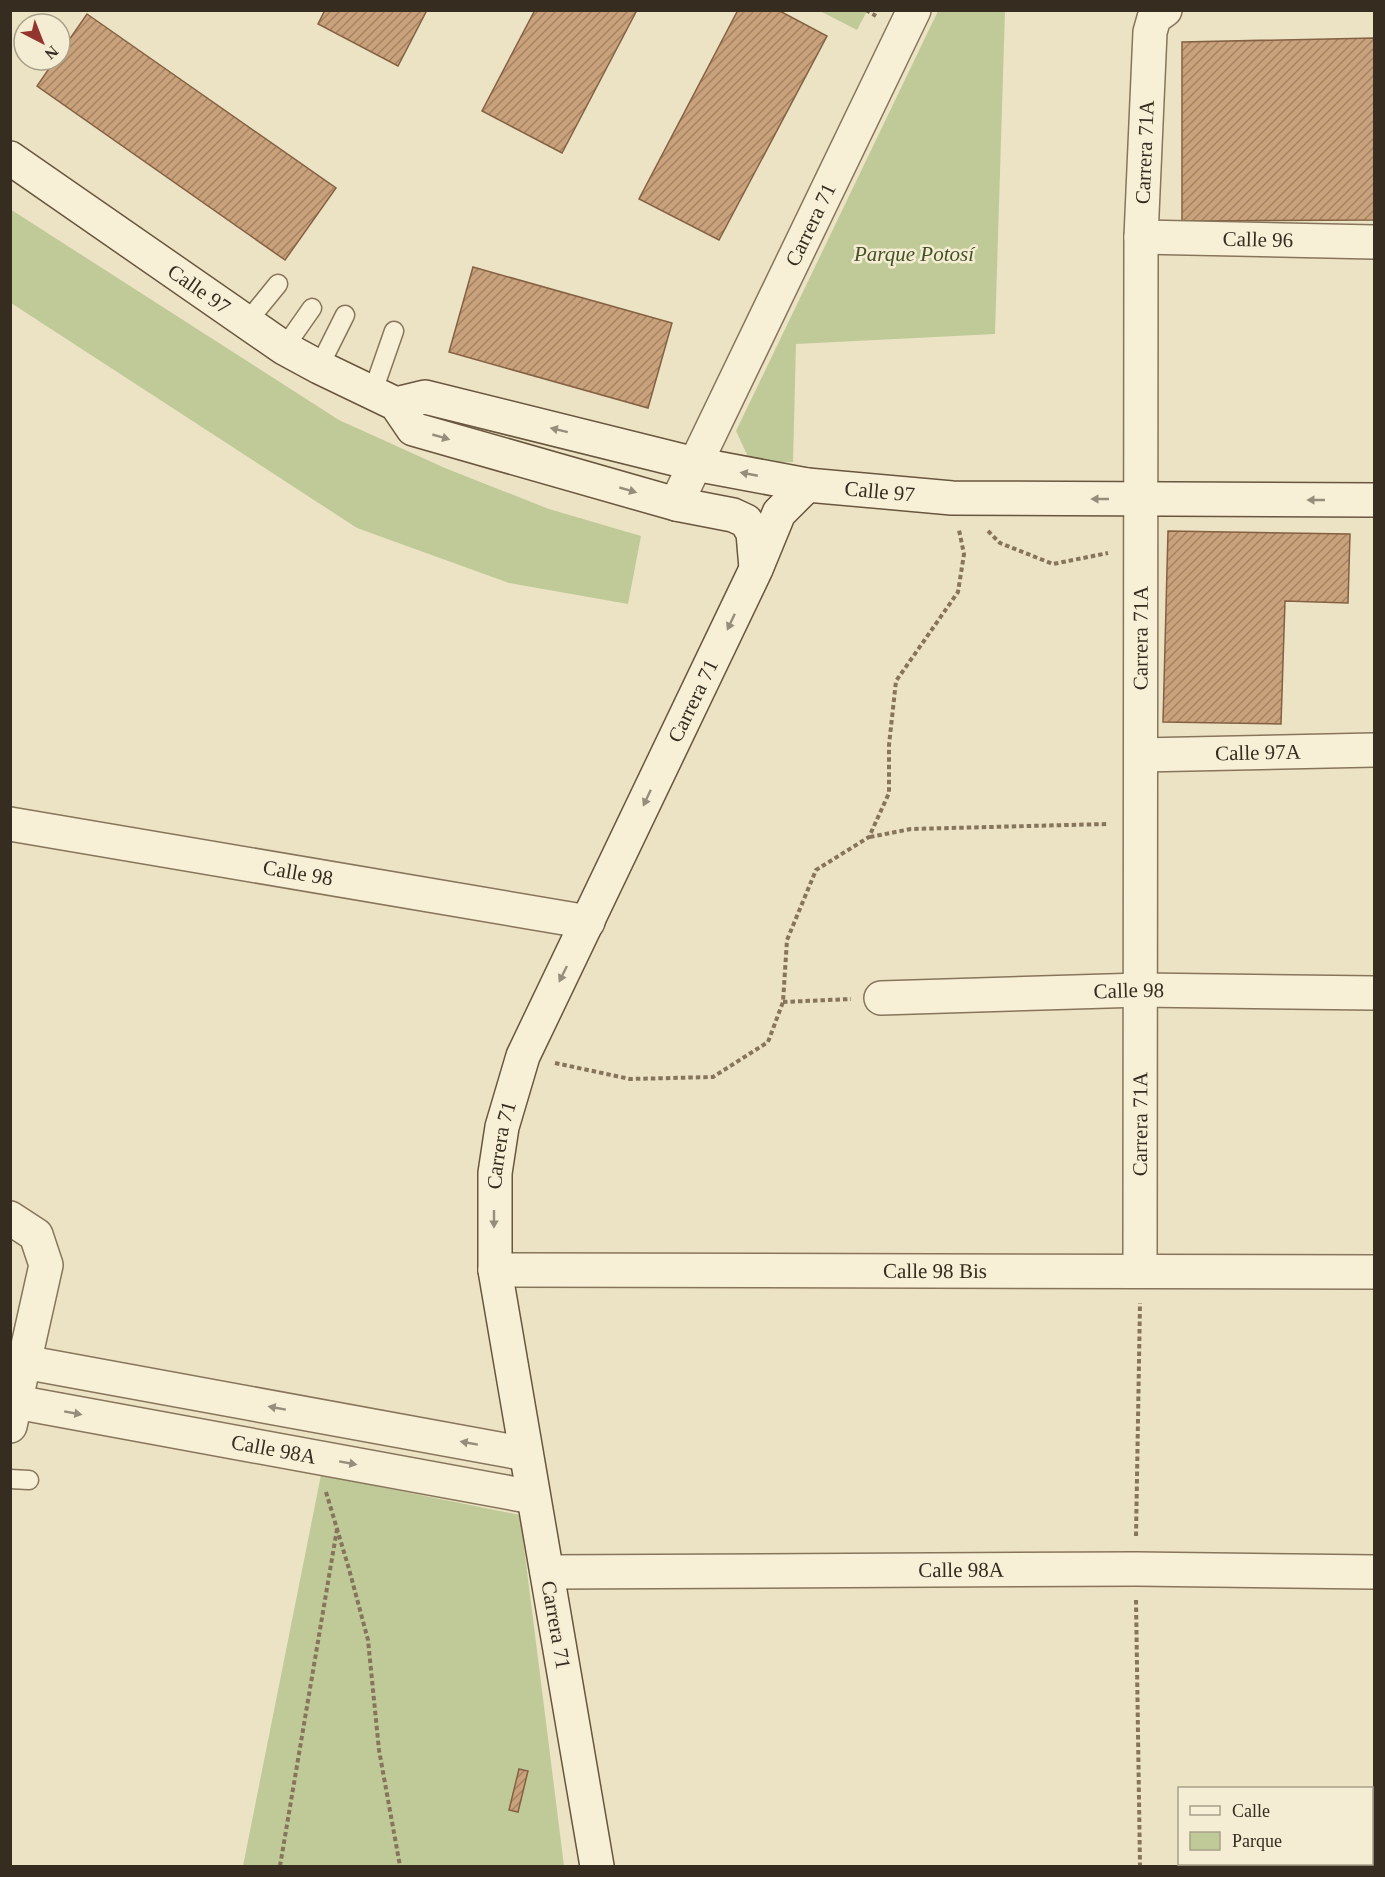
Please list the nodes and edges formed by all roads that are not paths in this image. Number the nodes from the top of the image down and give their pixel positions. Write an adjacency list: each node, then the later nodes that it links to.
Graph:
1 (914, 10): 14 (street, Carrera 71)
2 (1165, 10): 4 (street, Carrera 71A)
3 (10, 158): 9 (street, Calle 97)
4 (1141, 237): 5 (street, Calle 96); 16 (street, Carrera 71A)
5 (1374, 242)
6 (278, 284): 9 (lane)
7 (312, 308): 11 (lane)
8 (345, 315): 12 (lane)
9 (247, 322): 11 (street, Calle 97)
10 (394, 331): 13 (lane)
11 (285, 348): 12 (street, Calle 97)
12 (319, 367): 13 (street, Calle 97)
13 (384, 399): 14 (street, Calle 97, one-way to 13); 18 (street, Calle 97, one-way to 18)
14 (694, 464): 15 (street, Calle 97, one-way to 14); 18 (street, Carrera 71)
15 (807, 485): 16 (street, Calle 97, one-way to 15); 19 (street, Carrera 71)
16 (1141, 499): 17 (street, Calle 97, one-way to 16); 21 (street, Carrera 71A)
17 (1374, 500)
18 (676, 504): 19 (street, Calle 97)
19 (756, 569): 23 (street, Carrera 71, one-way to 23)
20 (1374, 750): 21 (street, Calle 97A)
21 (1141, 756): 24 (street, Carrera 71A)
22 (10, 824): 23 (street, Calle 98)
23 (588, 922): 28 (street, Carrera 71, one-way to 28)
24 (1141, 990): 25 (street, Calle 98); 26 (street, Calle 98); 29 (street, Carrera 71A)
25 (1374, 993)
26 (881, 998)
27 (23, 1226): 31 (street)
28 (495, 1270): 29 (street, Calle 98 Bis); 33 (street, Carrera 71)
29 (1140, 1271): 30 (street, Calle 98 Bis)
30 (1374, 1272)
31 (24, 1362): 32 (street); 33 (street, Calle 98A, one-way to 31)
32 (13, 1414): 36 (street, Calle 98A, one-way to 36)
33 (526, 1454): 36 (street, Carrera 71)
34 (10, 1479): 35 (lane)
35 (29, 1480)
36 (533, 1497): 37 (street, Carrera 71)
37 (547, 1572): 38 (street, Calle 98A); 39 (street, Carrera 71)
38 (1374, 1572)
39 (597, 1866)

